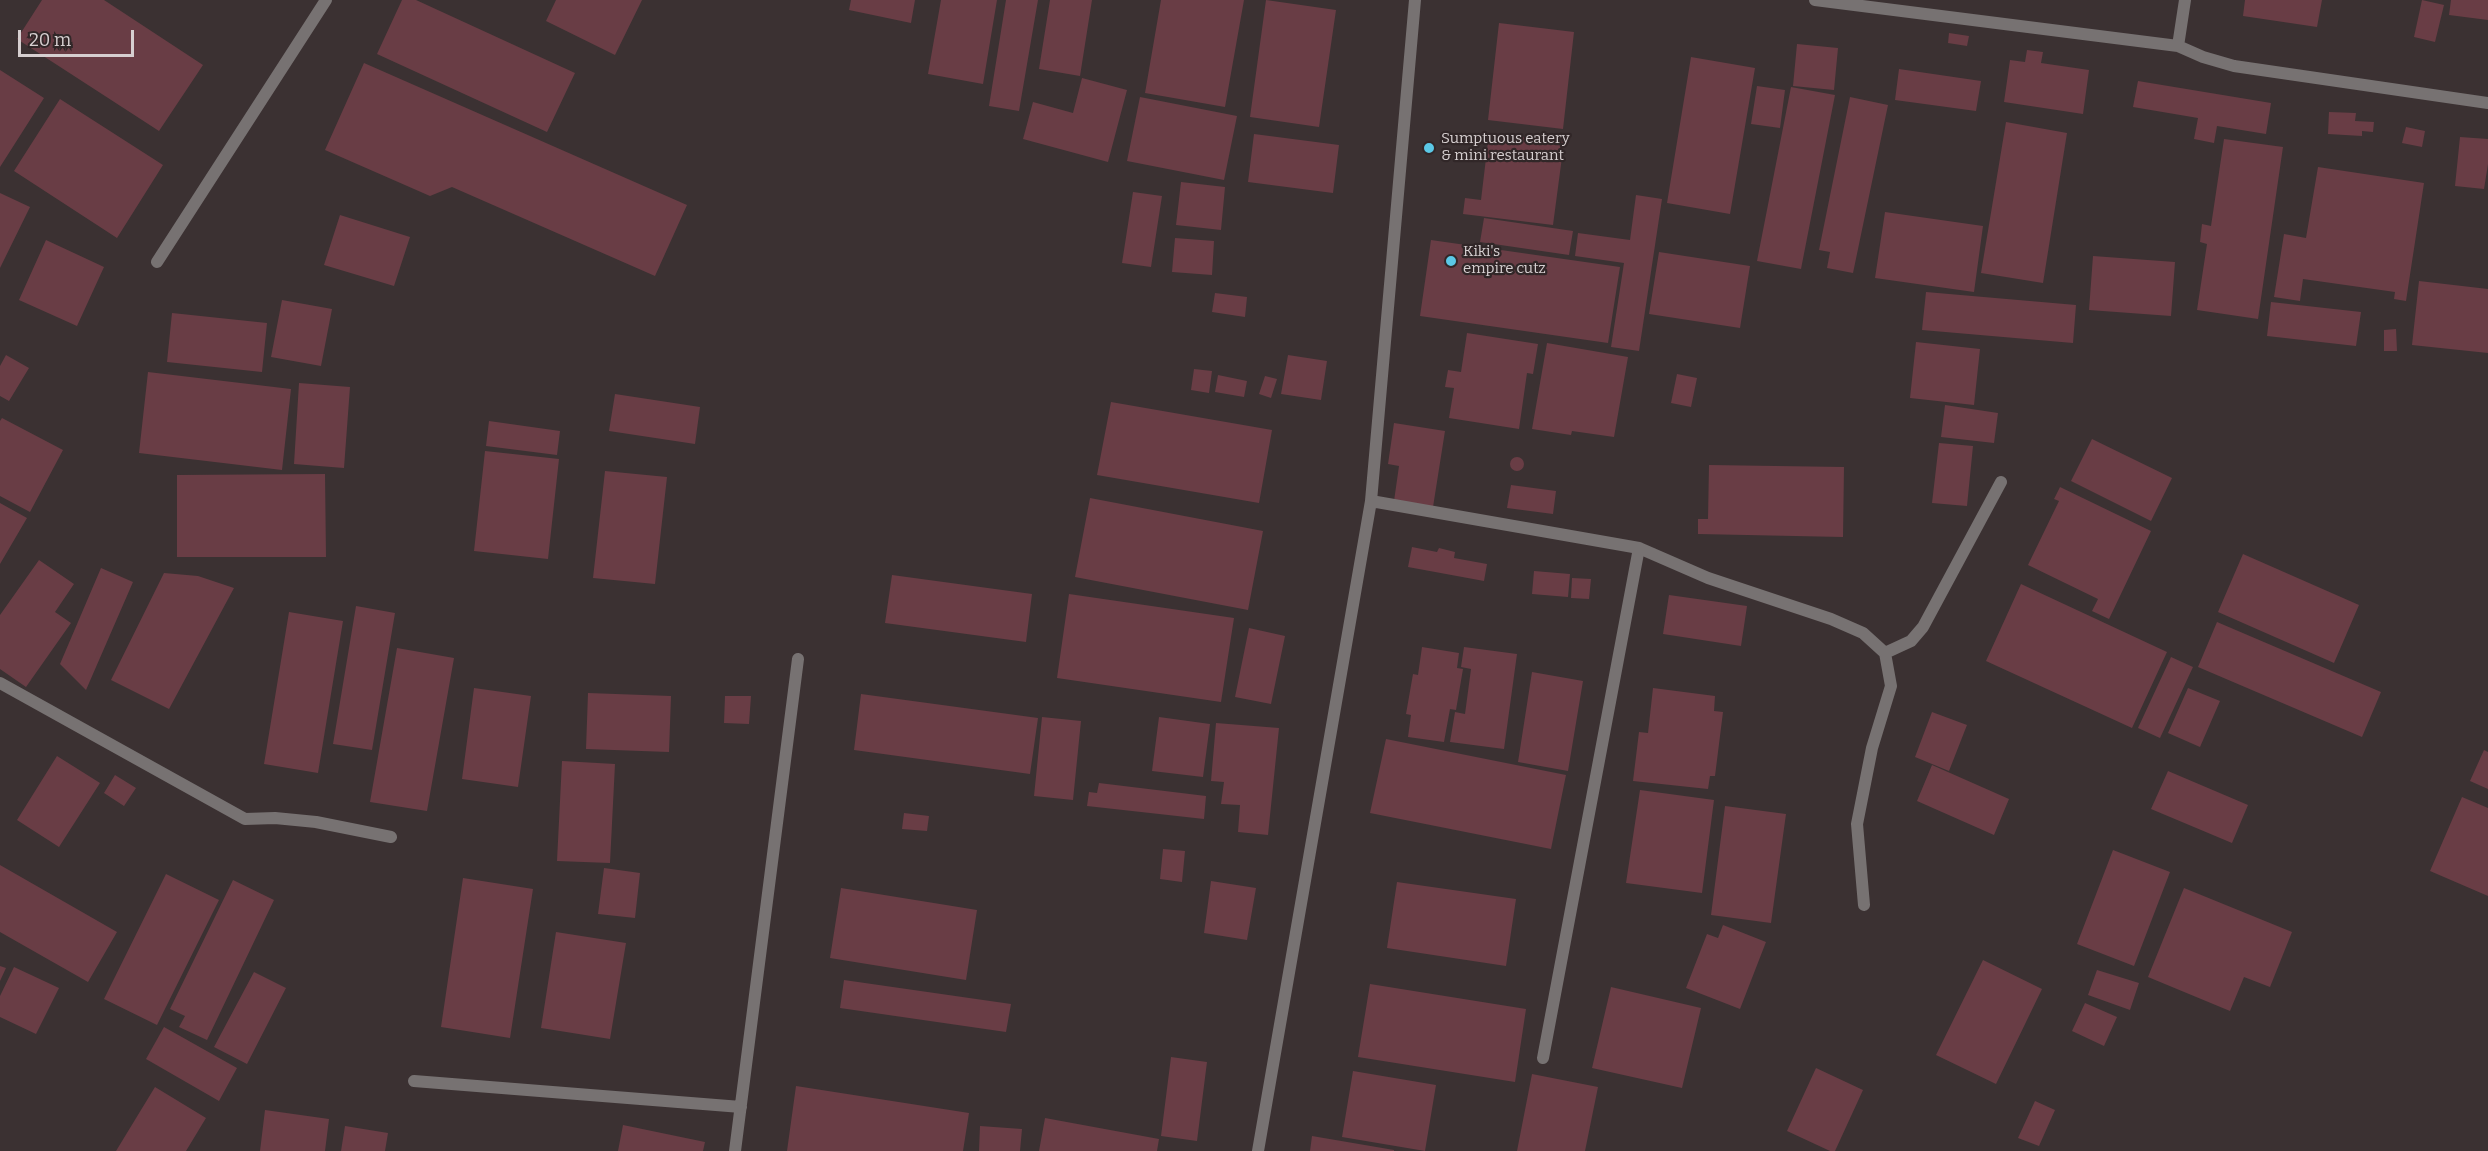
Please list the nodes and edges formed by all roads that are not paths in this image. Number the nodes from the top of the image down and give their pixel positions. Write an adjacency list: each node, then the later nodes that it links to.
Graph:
1 (326, 0): 7 (street)
2 (1416, 0): 9 (street)
3 (1815, 0): 5 (street)
4 (2185, 0): 5 (street)
5 (2178, 46): 6 (street)
6 (2488, 103)
7 (157, 262)
8 (2001, 482): 11 (street)
9 (1371, 501): 10 (street); 20 (street)
10 (1640, 548): 11 (street); 16 (street)
11 (1885, 653): 15 (street)
12 (798, 659): 18 (street)
13 (0, 683): 14 (street)
14 (391, 837)
15 (1864, 905)
16 (1543, 1058)
17 (414, 1081): 18 (street)
18 (741, 1107): 19 (street)
19 (735, 1151)
20 (1258, 1151)

